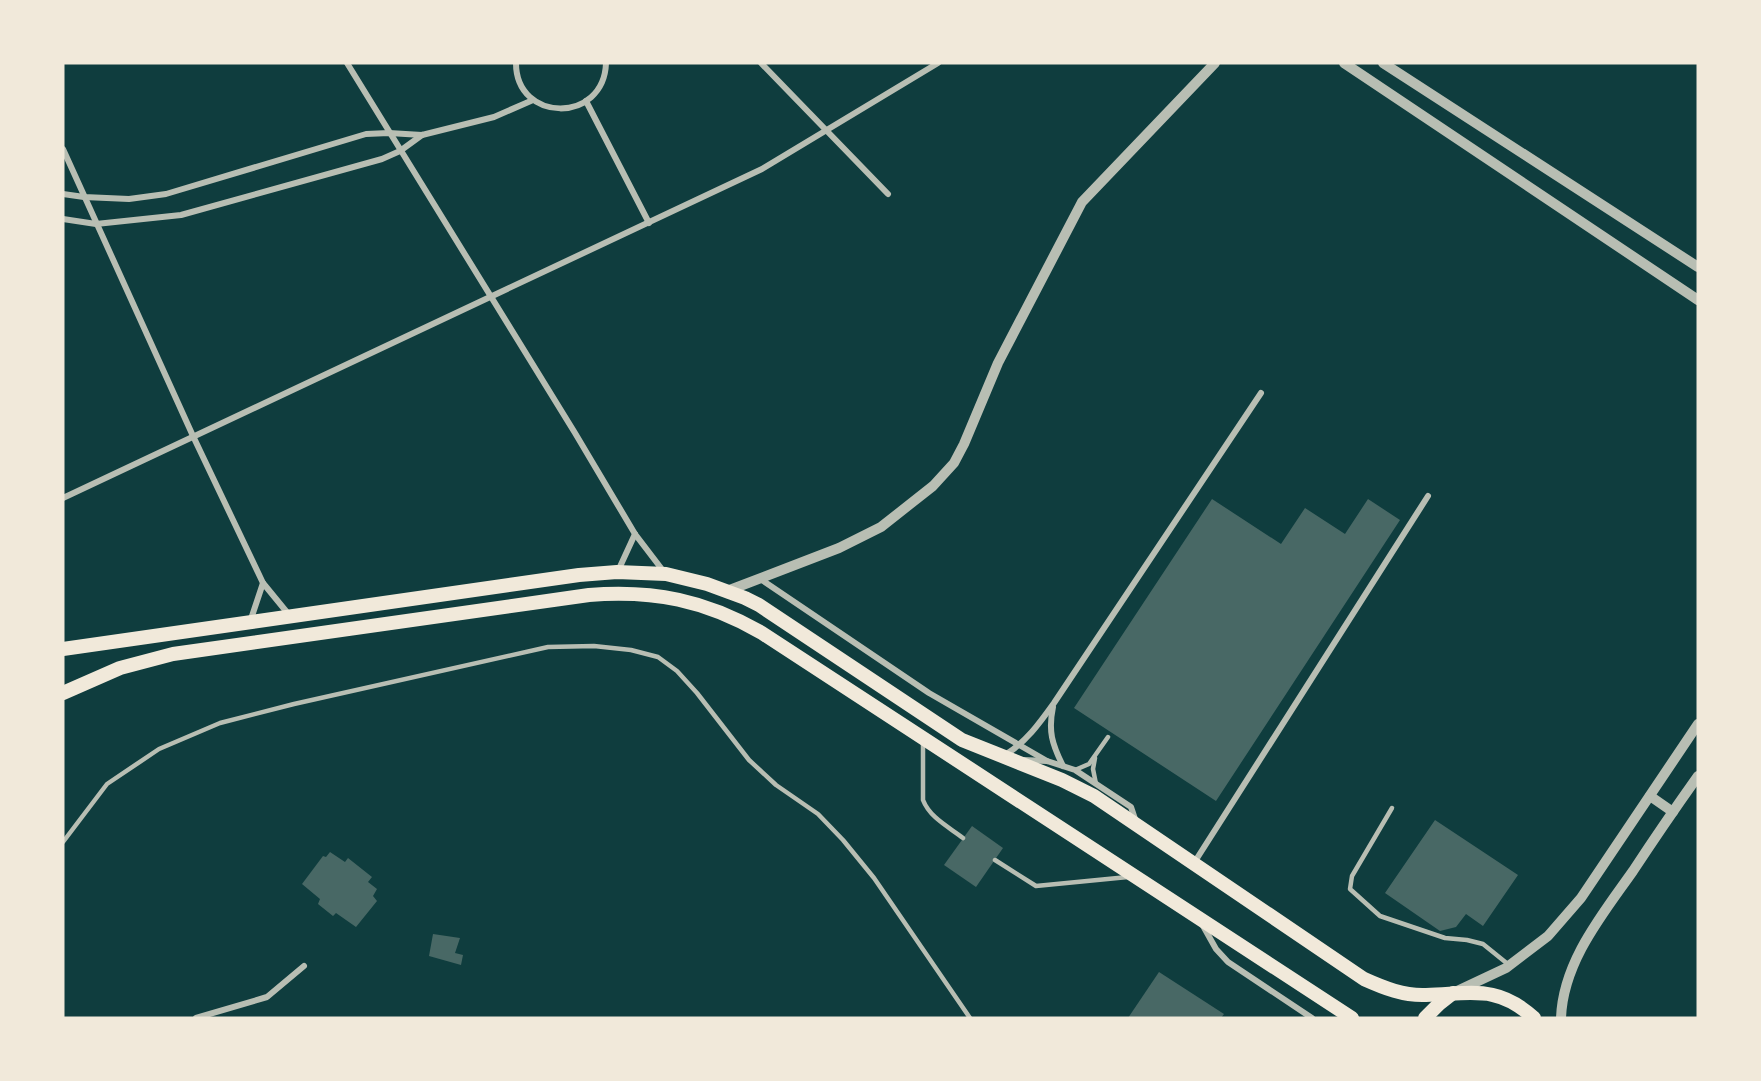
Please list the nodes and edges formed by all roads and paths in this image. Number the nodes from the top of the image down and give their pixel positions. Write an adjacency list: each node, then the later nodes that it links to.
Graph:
1 (347, 63): 12 (street)
2 (516, 63): 9 (street)
3 (606, 63): 10 (street)
4 (761, 63): 11 (street)
5 (938, 63): 11 (street)
6 (1215, 63): 33 (street)
7 (1344, 63): 25 (street)
8 (1383, 63): 23 (street)
9 (533, 100): 10 (street); 13 (street)
10 (586, 101): 21 (street)
11 (826, 130): 18 (street); 21 (street)
12 (389, 133): 13 (street); 15 (street); 19 (street)
13 (422, 135): 15 (street)
14 (63, 149): 16 (street)
15 (400, 151): 22 (street); 24 (street)
16 (65, 160): 19 (street)
17 (63, 194): 19 (street)
18 (888, 194)
19 (84, 197): 22 (street)
20 (63, 219): 22 (street)
21 (649, 223): 24 (street)
22 (96, 224): 27 (street)
23 (1698, 267)
24 (490, 297): 27 (street); 30 (street)
25 (1698, 300)
26 (1261, 393): 40 (street)
27 (193, 436): 29 (street); 34 (street)
28 (1428, 496): 59 (street)
29 (63, 498)
30 (635, 534): 31 (street); 32 (street)
31 (617, 572): 32 (main road); 36 (main road)
32 (666, 574): 35 (main road)
33 (759, 578): 35 (street); 44 (street)
34 (263, 583): 36 (street); 37 (street)
35 (727, 591): 45 (main road)
36 (290, 616): 37 (main road)
37 (250, 622): 38 (main road)
38 (63, 649)
39 (63, 693): 42 (main road)
40 (1054, 703): 44 (street); 48 (street)
41 (1698, 724): 52 (street)
42 (923, 737): 56 (lane); 60 (main road)
43 (1108, 737): 46 (lane)
44 (1020, 746): 45 (street); 47 (street)
45 (1001, 757): 47 (street); 55 (main road)
46 (1095, 758): 49 (lane); 51 (lane)
47 (1047, 762): 48 (street)
48 (1063, 766): 49 (street)
49 (1075, 770): 51 (street)
50 (1698, 776): 54 (street)
51 (1096, 784): 55 (street)
52 (1650, 796): 54 (street); 63 (street)
53 (1392, 808): 63 (lane)
54 (1673, 812): 71 (street)
55 (1137, 826): 59 (main road)
56 (963, 838)
57 (63, 843): 66 (lane)
58 (995, 860): 60 (lane)
59 (1193, 864): 64 (main road)
60 (1135, 876): 61 (main road)
61 (1198, 918): 67 (street); 68 (main road)
62 (304, 966): 65 (street)
63 (1509, 966): 64 (street)
64 (1455, 992): 69 (main road); 70 (main road)
65 (196, 1018)
66 (970, 1018)
67 (1312, 1018)
68 (1352, 1018)
69 (1425, 1018)
70 (1534, 1018)
71 (1561, 1018)

